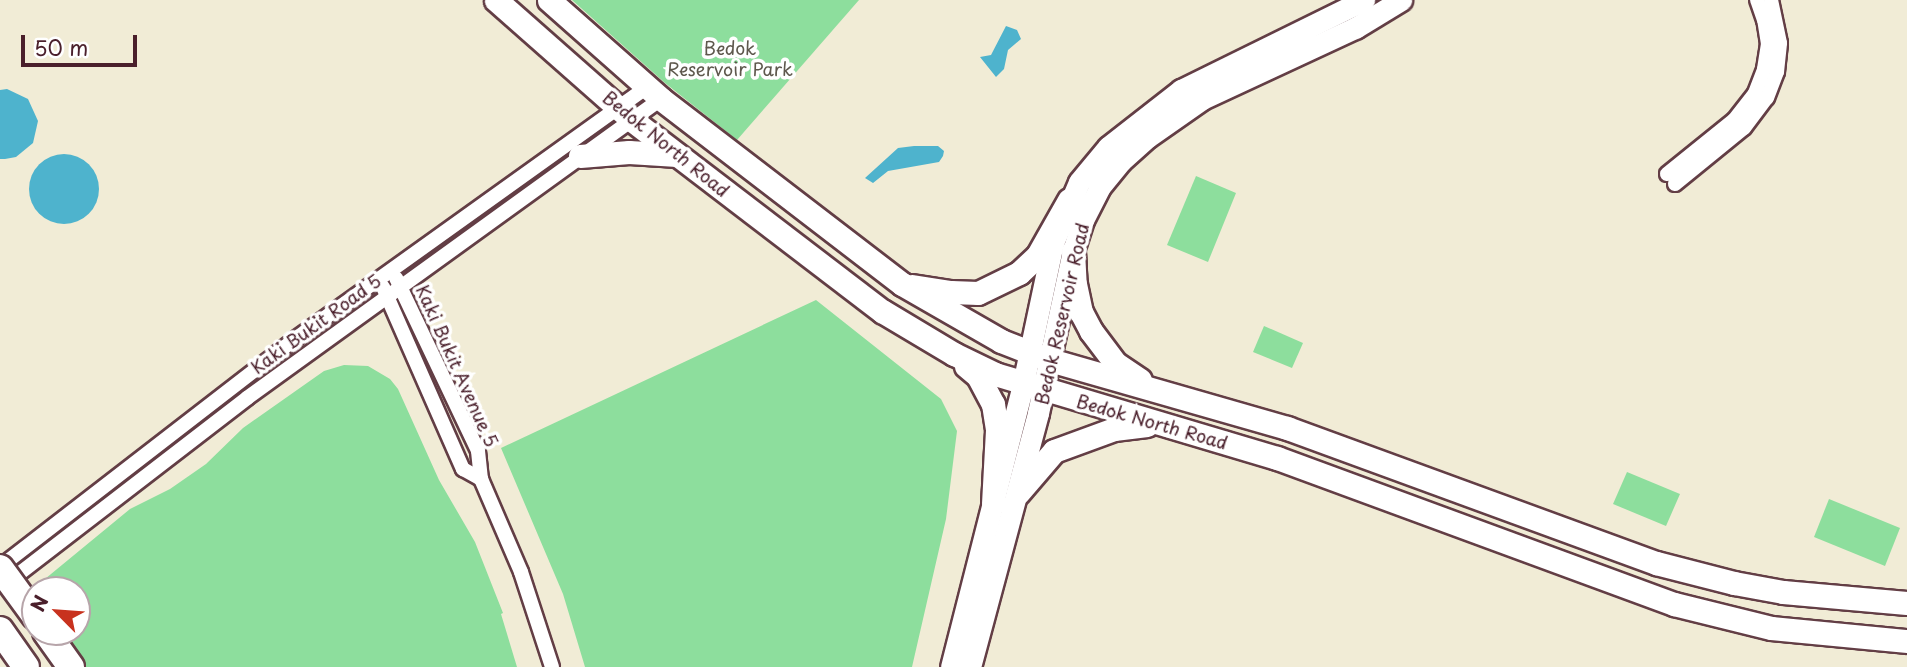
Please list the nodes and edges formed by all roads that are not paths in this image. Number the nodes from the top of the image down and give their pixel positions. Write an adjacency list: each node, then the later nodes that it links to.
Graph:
1 (496, 0): 8 (main road, Bedok North Road)
2 (550, 0): 7 (main road, Bedok North Road)
3 (1364, 0): 11 (main road, Bedok Reservoir Road)
4 (1401, 0): 12 (main road, Bedok Reservoir Road)
5 (1757, 0): 6 (street)
6 (1771, 0)
7 (654, 93): 8 (street, Kaki Bukit Road 5); 15 (main road, Bedok North Road)
8 (626, 114): 9 (main road, Bedok North Road); 10 (street, Kaki Bukit Road 5); 13 (street, Kaki Bukit Road 5)
9 (677, 155): 10 (main road); 18 (main road, Bedok North Road)
10 (580, 156): 16 (street, Kaki Bukit Road 5)
11 (1069, 200): 15 (main road); 19 (main road, Bedok Reservoir Road)
12 (1073, 251): 19 (main road, Bedok Reservoir Road); 21 (main road)
13 (393, 270): 14 (street, Kaki Bukit Road 5); 16 (street, Kaki Bukit Avenue 5)
14 (379, 280): 17 (street, Kaki Bukit Avenue 5); 26 (street, Kaki Bukit Road 5)
15 (902, 284): 19 (main road, Bedok North Road)
16 (401, 285): 17 (street, Kaki Bukit Road 5); 23 (street, Kaki Bukit Avenue 5)
17 (386, 296): 23 (street, Kaki Bukit Avenue 5); 27 (street, Kaki Bukit Road 5)
18 (954, 354): 20 (main road, Bedok North Road); 25 (main road)
19 (1040, 357): 20 (main road, Bedok Reservoir Road); 21 (main road, Bedok North Road)
20 (1033, 387): 22 (main road, Bedok North Road); 24 (main road, Bedok Reservoir Road); 25 (main road, Bedok Reservoir Road)
21 (1154, 390): 29 (main road, Bedok North Road)
22 (1157, 424): 24 (main road); 31 (main road, Bedok North Road)
23 (481, 479): 35 (street, Kaki Bukit Avenue 5)
24 (1018, 493): 37 (main road, Bedok Reservoir Road)
25 (993, 503): 36 (main road, Bedok Reservoir Road)
26 (0, 567): 28 (highway, bridge)
27 (0, 589)
28 (21, 597)
29 (1907, 603)
30 (0, 630): 33 (highway)
31 (1907, 641)
32 (56, 646): 34 (highway)
33 (26, 667)
34 (71, 667)
35 (552, 667)
36 (951, 667)
37 (970, 667)

